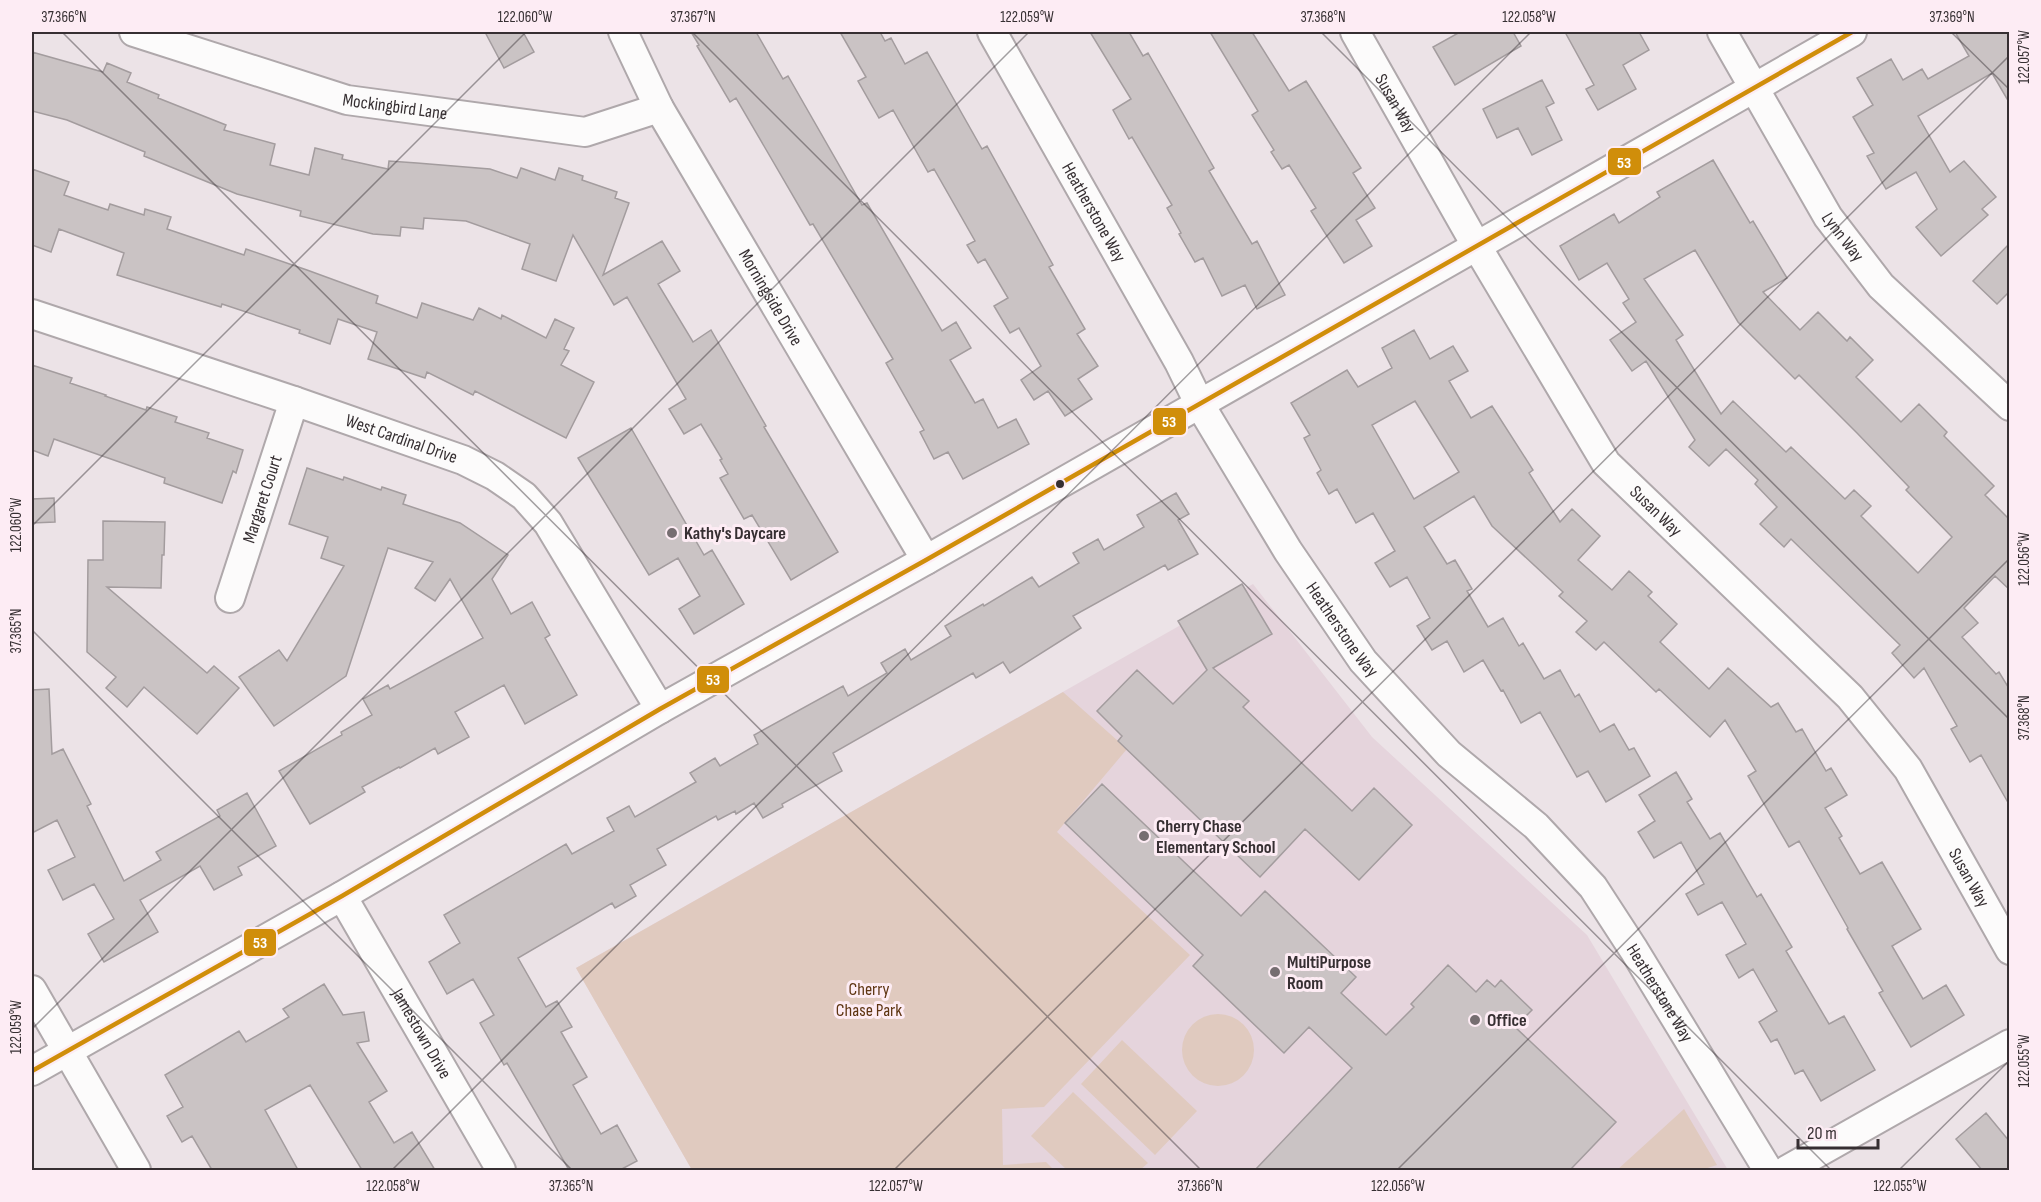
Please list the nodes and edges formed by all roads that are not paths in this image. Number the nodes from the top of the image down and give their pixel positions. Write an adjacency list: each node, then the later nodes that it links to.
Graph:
1 (134, 32): 8 (street, Mockingbird Lane)
2 (623, 32): 8 (street, Morningside Drive)
3 (992, 32): 12 (street, Heatherstone Way)
4 (1355, 32): 9 (street, Susan Way)
5 (1722, 32): 7 (street, Lynn Way)
6 (1852, 32): 7 (street)
7 (1754, 88): 9 (street); 13 (street, Lynn Way)
8 (659, 108): 14 (street, Morningside Drive)
9 (1476, 245): 12 (street); 18 (street, Susan Way)
10 (32, 314): 11 (street, West Cardinal Drive)
11 (294, 402): 15 (street, Margaret Court); 16 (street, West Cardinal Drive)
12 (1200, 405): 14 (street); 25 (street, Heatherstone Way)
13 (2010, 406)
14 (926, 560): 16 (street)
15 (230, 598)
16 (660, 709): 17 (street)
17 (342, 896): 21 (street); 24 (street, Jamestown Drive)
18 (2010, 950)
19 (32, 990): 21 (street)
20 (2010, 1044): 26 (street)
21 (68, 1052): 22 (street); 23 (street)
22 (32, 1071)
23 (136, 1170)
24 (501, 1170)
25 (1768, 1170)
26 (1787, 1170)

